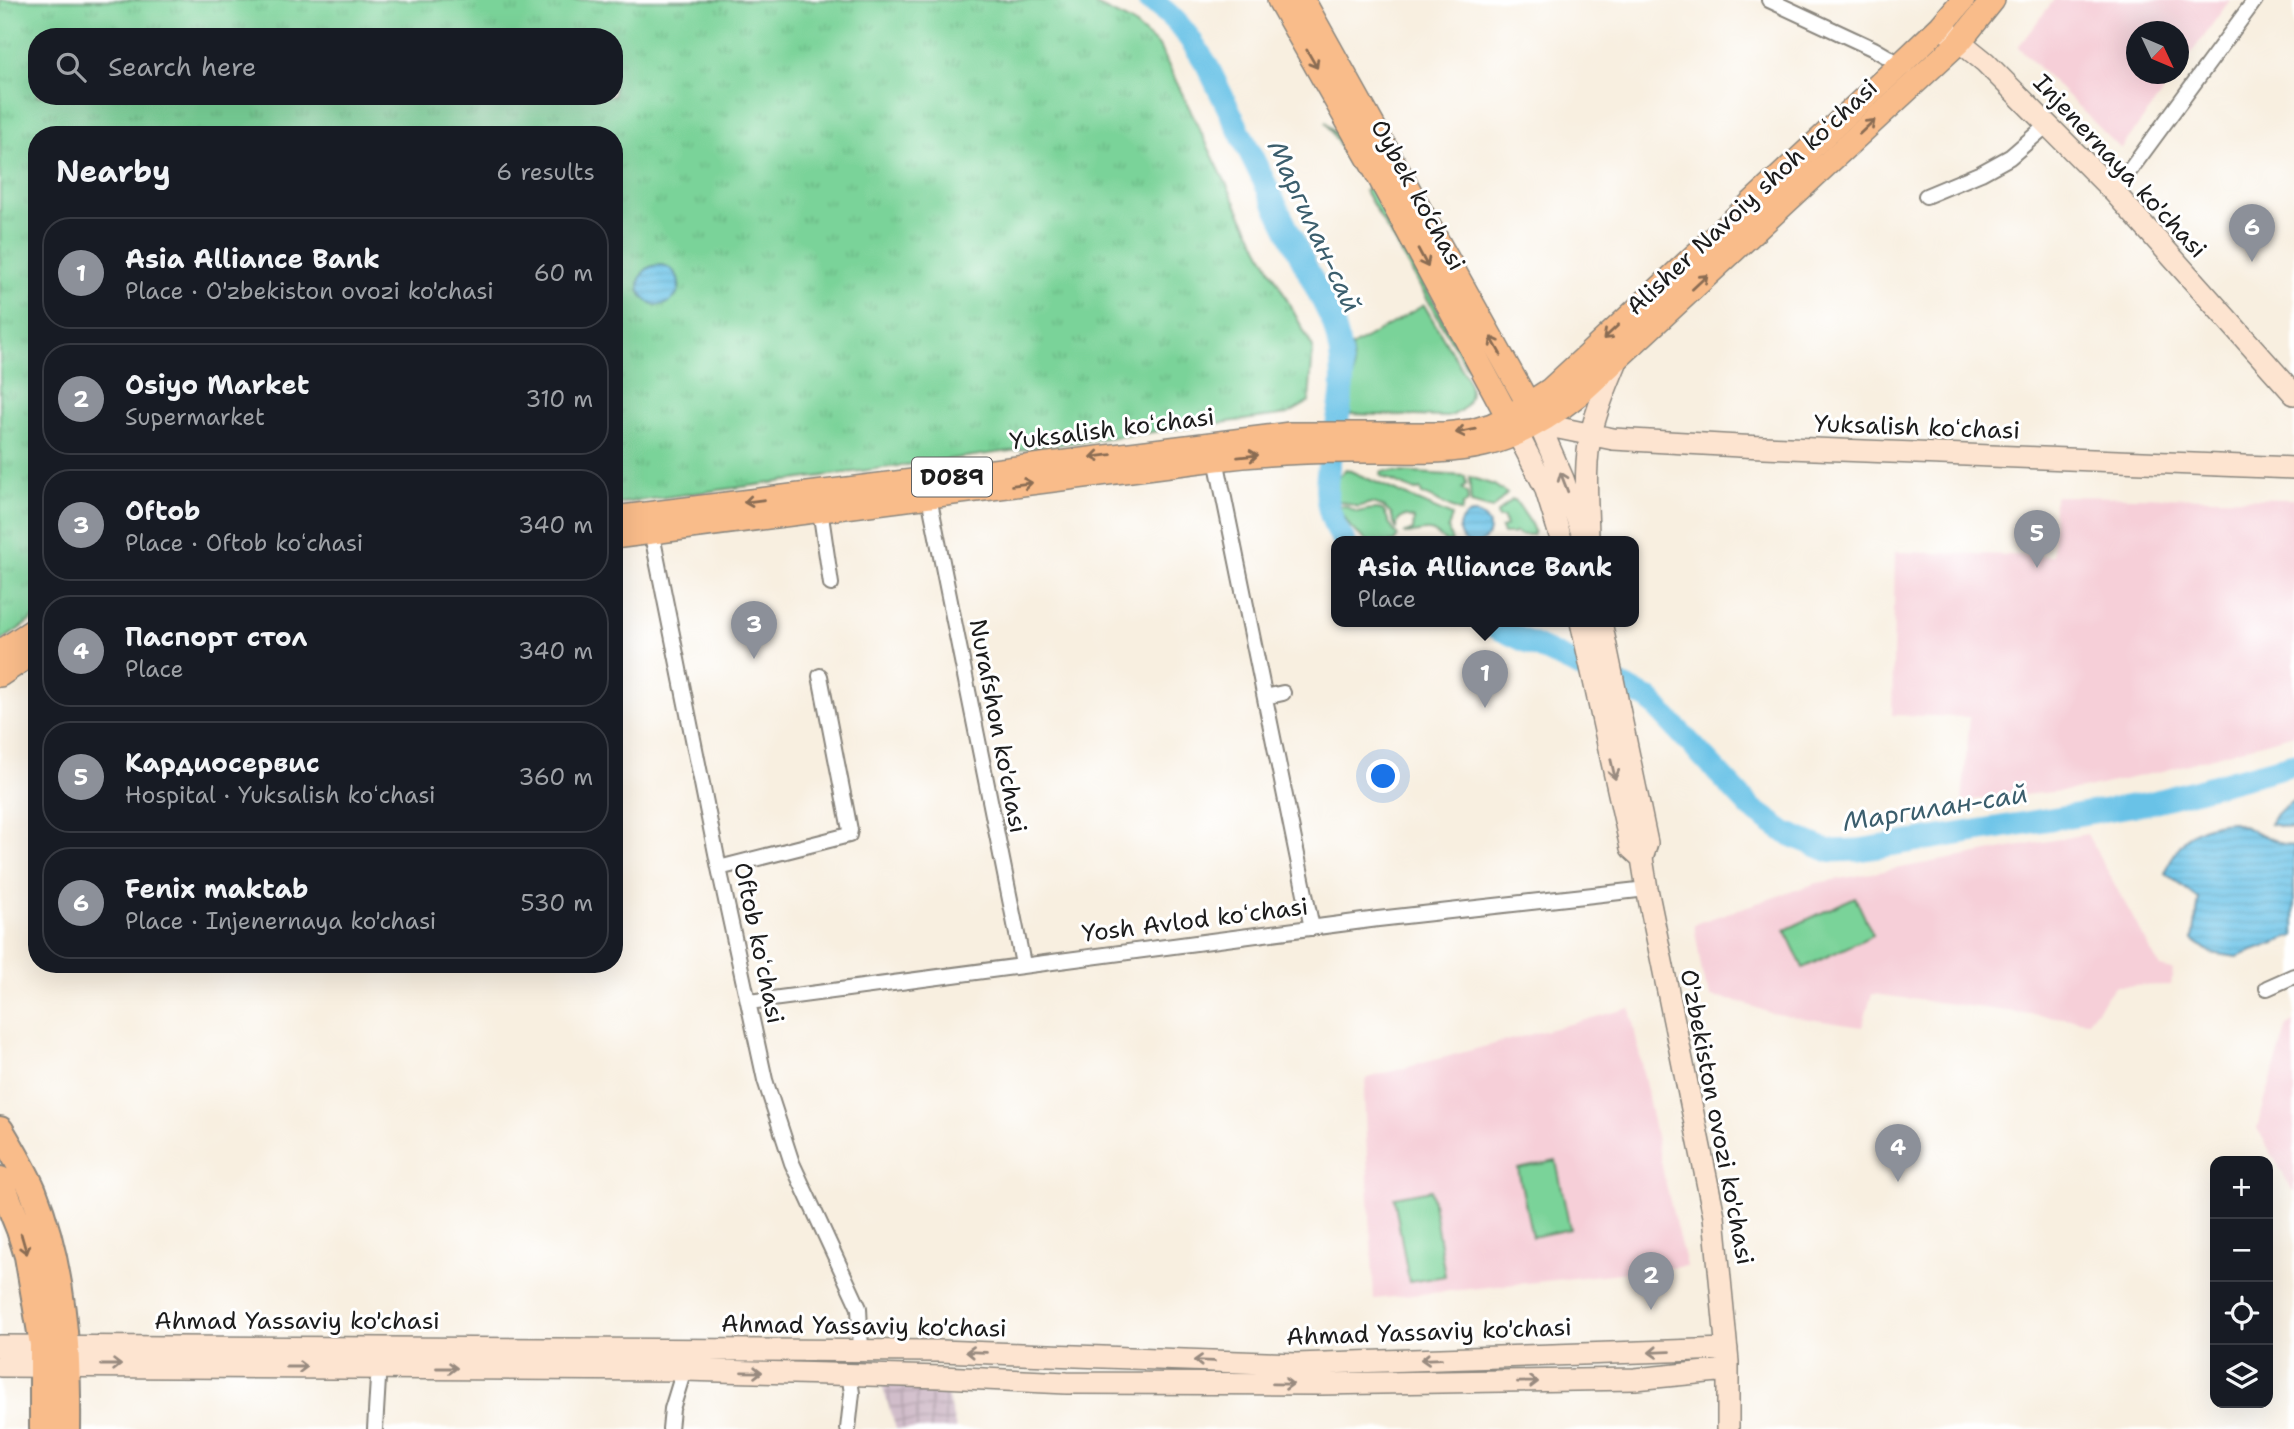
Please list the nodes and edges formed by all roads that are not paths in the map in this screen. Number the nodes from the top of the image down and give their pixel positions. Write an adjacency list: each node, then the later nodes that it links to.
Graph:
1 (1279, 0): 17 (main road, Oybek ko‘chasi, one-way to 17)
2 (1303, 0): 16 (main road, Oybek ko‘chasi, one-way to 2)
3 (1769, 0): 9 (street)
4 (1963, 0): 7 (main road, Alisher Navoiy shoh koʻchasi)
5 (1993, 0): 8 (main road, Alisher Navoiy shoh koʻchasi)
6 (2255, 0): 12 (street)
7 (1941, 26): 8 (main road, Injenernaya ko'chasi); 9 (main road, Alisher Navoiy shoh koʻchasi)
8 (1960, 41): 10 (main road, Alisher Navoiy shoh koʻchasi); 11 (main road, Injenernaya ko'chasi)
9 (1901, 65): 10 (street); 16 (main road, Alisher Navoiy shoh koʻchasi, one-way to 16)
10 (1922, 75): 14 (main road, Alisher Navoiy shoh koʻchasi, one-way to 10)
11 (2047, 125): 12 (main road, Injenernaya ko'chasi); 13 (street)
12 (2114, 192): 15 (main road, Injenernaya ko'chasi)
13 (1926, 196)
14 (1618, 358): 16 (main road, Alisher Navoiy shoh koʻchasi); 18 (main road)
15 (2294, 394)
16 (1534, 415): 17 (main road, Yuksalish koʻchasi / D089); 18 (main road, Yuksalish koʻchasi); 28 (main road, one-way to 16)
17 (1513, 426): 19 (main road, Yuksalish koʻchasi / D089); 27 (main road)
18 (1590, 436): 21 (main road, Yuksalish koʻchasi); 29 (main road)
19 (1290, 442): 20 (main road, Yuksalish koʻchasi / D089, one-way to 19); 25 (main road, Yuksalish koʻchasi / D089, one-way to 25)
20 (1216, 459): 22 (main road, Yuksalish koʻchasi / D089, one-way to 20); 39 (street)
21 (2294, 468)
22 (929, 497): 23 (main road, Yuksalish koʻchasi / D089); 44 (street, Nurafshon ko'chasi)
23 (820, 509): 25 (main road, Yuksalish koʻchasi / D089); 30 (street)
24 (623, 519): 25 (main road, Yuksalish koʻchasi / D089)
25 (650, 523): 26 (main road, Yuksalish koʻchasi / D089); 41 (street, Oftob koʻchasi)
26 (623, 534)
27 (1560, 536)
28 (1584, 536)
29 (1586, 536)
30 (831, 584)
31 (1582, 627): 40 (main road, O'zbekiston ovozi ko'chasi)
32 (1602, 627): 40 (main road, O'zbekiston ovozi ko'chasi)
33 (28, 634): 34 (main road)
34 (0, 652)
35 (28, 656): 36 (main road)
36 (0, 675)
37 (820, 676): 41 (street)
38 (1283, 693): 39 (street)
39 (1265, 697): 43 (street)
40 (1608, 705): 42 (main road, O'zbekiston ovozi ko'chasi)
41 (719, 867): 47 (street, Oftob koʻchasi)
42 (1647, 890): 43 (street, Yosh Avlod koʻchasi); 54 (main road, O'zbekiston ovozi ko'chasi)
43 (1312, 928): 44 (street, Yosh Avlod koʻchasi)
44 (1023, 964): 47 (street, Yosh Avlod koʻchasi)
45 (2294, 976): 46 (street)
46 (2267, 988)
47 (749, 1002): 51 (street, Oftob koʻchasi)
48 (0, 1130): 52 (highway)
49 (0, 1180): 52 (highway, one-way to 52)
50 (0, 1346): 52 (main road, Ahmad Yassaviy ko'chasi)
51 (860, 1350): 53 (main road, Ahmad Yassaviy ko'chasi); 54 (main road, Ahmad Yassaviy ko'chasi, one-way to 51)
52 (55, 1355): 53 (main road, Ahmad Yassaviy ko'chasi); 53 (main road, Ahmad Yassaviy ko'chasi, one-way to 53); 55 (main road, Ahmad Yassaviy ko'chasi); 58 (highway); 59 (highway)
53 (379, 1357): 56 (main road, Ahmad Yassaviy ko'chasi, one-way to 56); 60 (street)
54 (1728, 1360): 57 (main road, Ahmad Yassaviy ko'chasi, one-way to 54); 63 (main road, O'zbekiston ovozi ko'chasi)
55 (0, 1366)
56 (684, 1370): 57 (main road, Ahmad Yassaviy ko'chasi, one-way to 57); 61 (street)
57 (849, 1374): 62 (street)
58 (43, 1429)
59 (67, 1429)
60 (376, 1429)
61 (670, 1429)
62 (848, 1429)
63 (1728, 1429)

